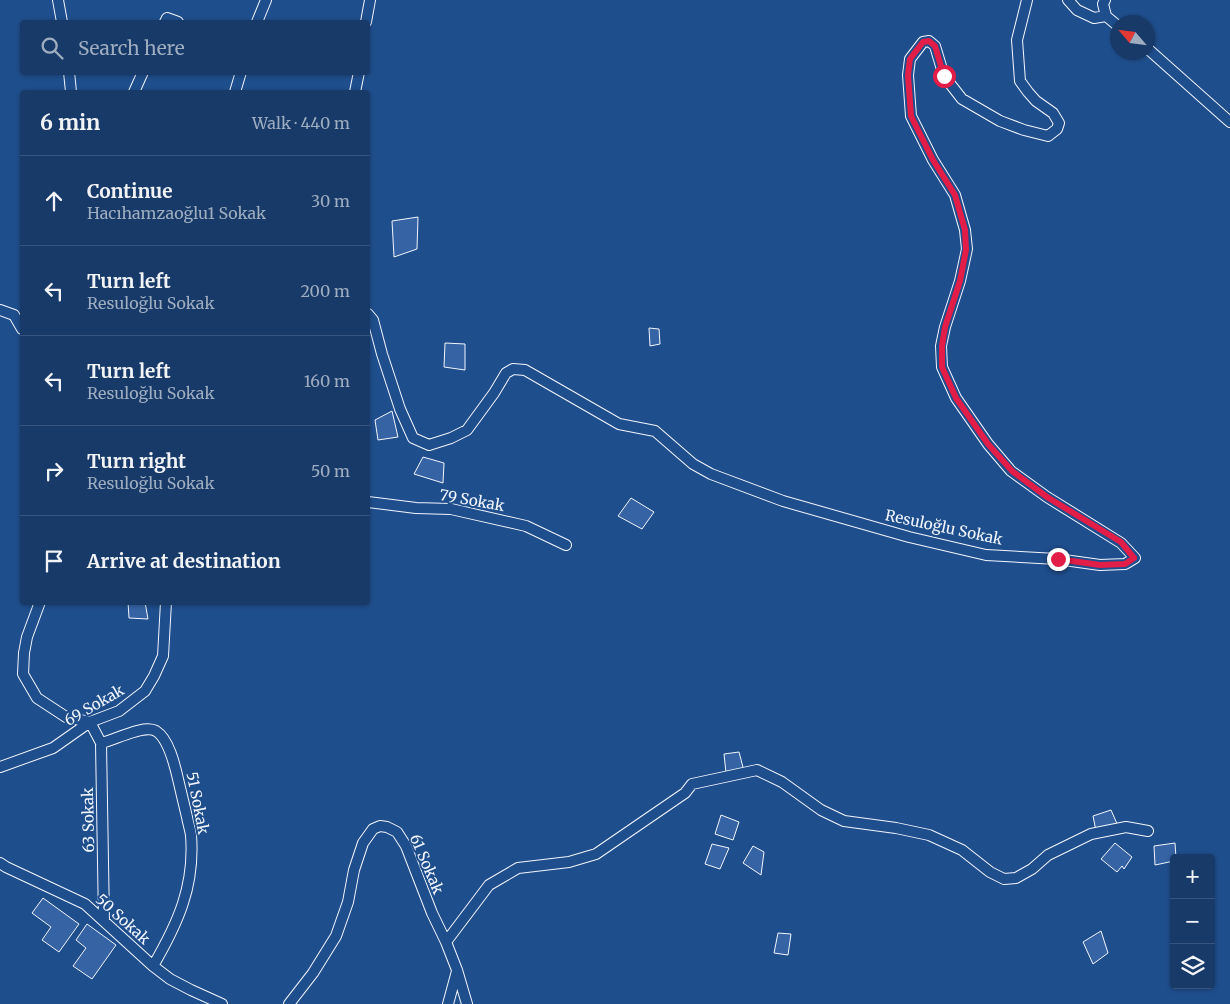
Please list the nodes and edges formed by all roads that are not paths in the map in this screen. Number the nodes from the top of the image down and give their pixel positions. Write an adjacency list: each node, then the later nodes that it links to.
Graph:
1 (58, 0): 9 (street)
2 (266, 0): 10 (street)
3 (370, 0): 11 (street)
4 (1027, 0): 23 (street, Resuloğlu Sokak)
5 (1068, 0): 7 (street)
6 (1105, 0): 7 (street)
7 (1106, 16): 8 (street)
8 (1110, 19)
9 (62, 20)
10 (259, 20)
11 (366, 20)
12 (1155, 55): 21 (street)
13 (69, 75): 17 (street)
14 (142, 75): 18 (street)
15 (240, 75): 19 (street)
16 (358, 75): 20 (street)
17 (71, 90)
18 (135, 90)
19 (236, 90)
20 (356, 90)
21 (1230, 122)
22 (0, 310): 24 (street)
23 (370, 316)
24 (20, 326)
25 (370, 502): 26 (street, 79 Sokak)
26 (566, 545)
27 (39, 605): 29 (street)
28 (166, 605): 29 (street, 69 Sokak)
29 (90, 722): 30 (street, 63 Sokak); 31 (street, 69 Sokak)
30 (101, 743): 34 (street, 63 Sokak); 36 (street, 51 Sokak)
31 (0, 767)
32 (1148, 831): 35 (street)
33 (0, 863): 34 (street, 50 Sokak)
34 (104, 921): 36 (street, 50 Sokak)
35 (446, 942): 37 (street, 61 Sokak); 39 (street, 61 Sokak)
36 (153, 966): 38 (street, 50 Sokak)
37 (457, 970): 40 (street); 41 (street, 61 Sokak)
38 (222, 1004)
39 (289, 1004)
40 (448, 1004)
41 (467, 1004)

